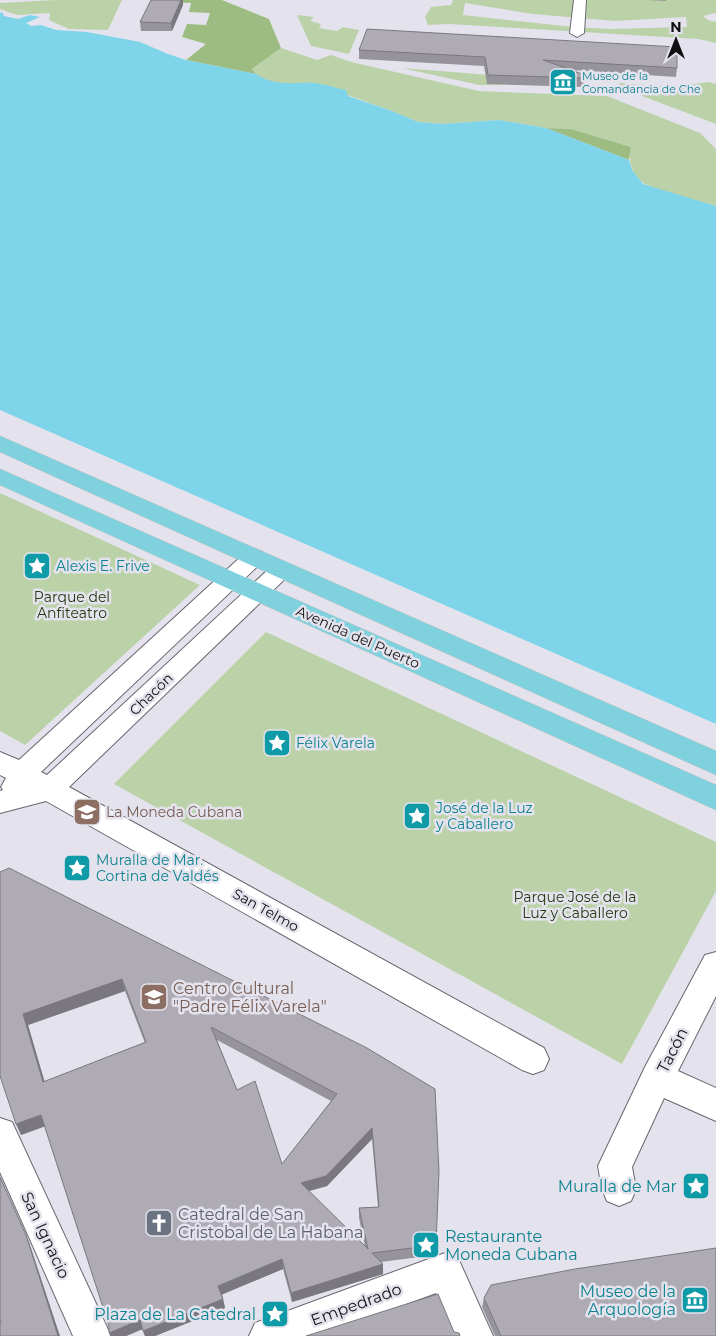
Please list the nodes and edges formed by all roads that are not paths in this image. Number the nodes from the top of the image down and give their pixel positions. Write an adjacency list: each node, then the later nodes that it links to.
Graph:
1 (580, 0): 2 (street)
2 (578, 26)
3 (0, 443): 5 (main road)
4 (0, 476): 7 (main road, Avenida del Puerto)
5 (254, 557): 6 (main road); 7 (street)
6 (281, 570): 8 (street, Chacón); 9 (main road)
7 (231, 579): 8 (main road, Avenida del Puerto); 10 (street)
8 (258, 592): 11 (street, Chacón); 12 (main road, Avenida del Puerto)
9 (716, 764)
10 (8, 784): 11 (street, San Telmo)
11 (50, 789): 14 (street, San Telmo)
12 (716, 798)
13 (716, 965): 15 (street, Tacón)
14 (533, 1059)
15 (658, 1078): 16 (street, Tacón); 18 (street)
16 (716, 1105)
17 (0, 1134): 19 (street, San Ignacio)
18 (619, 1189)
19 (92, 1336)
20 (268, 1336): 21 (street, Empedrado)
21 (474, 1336)

